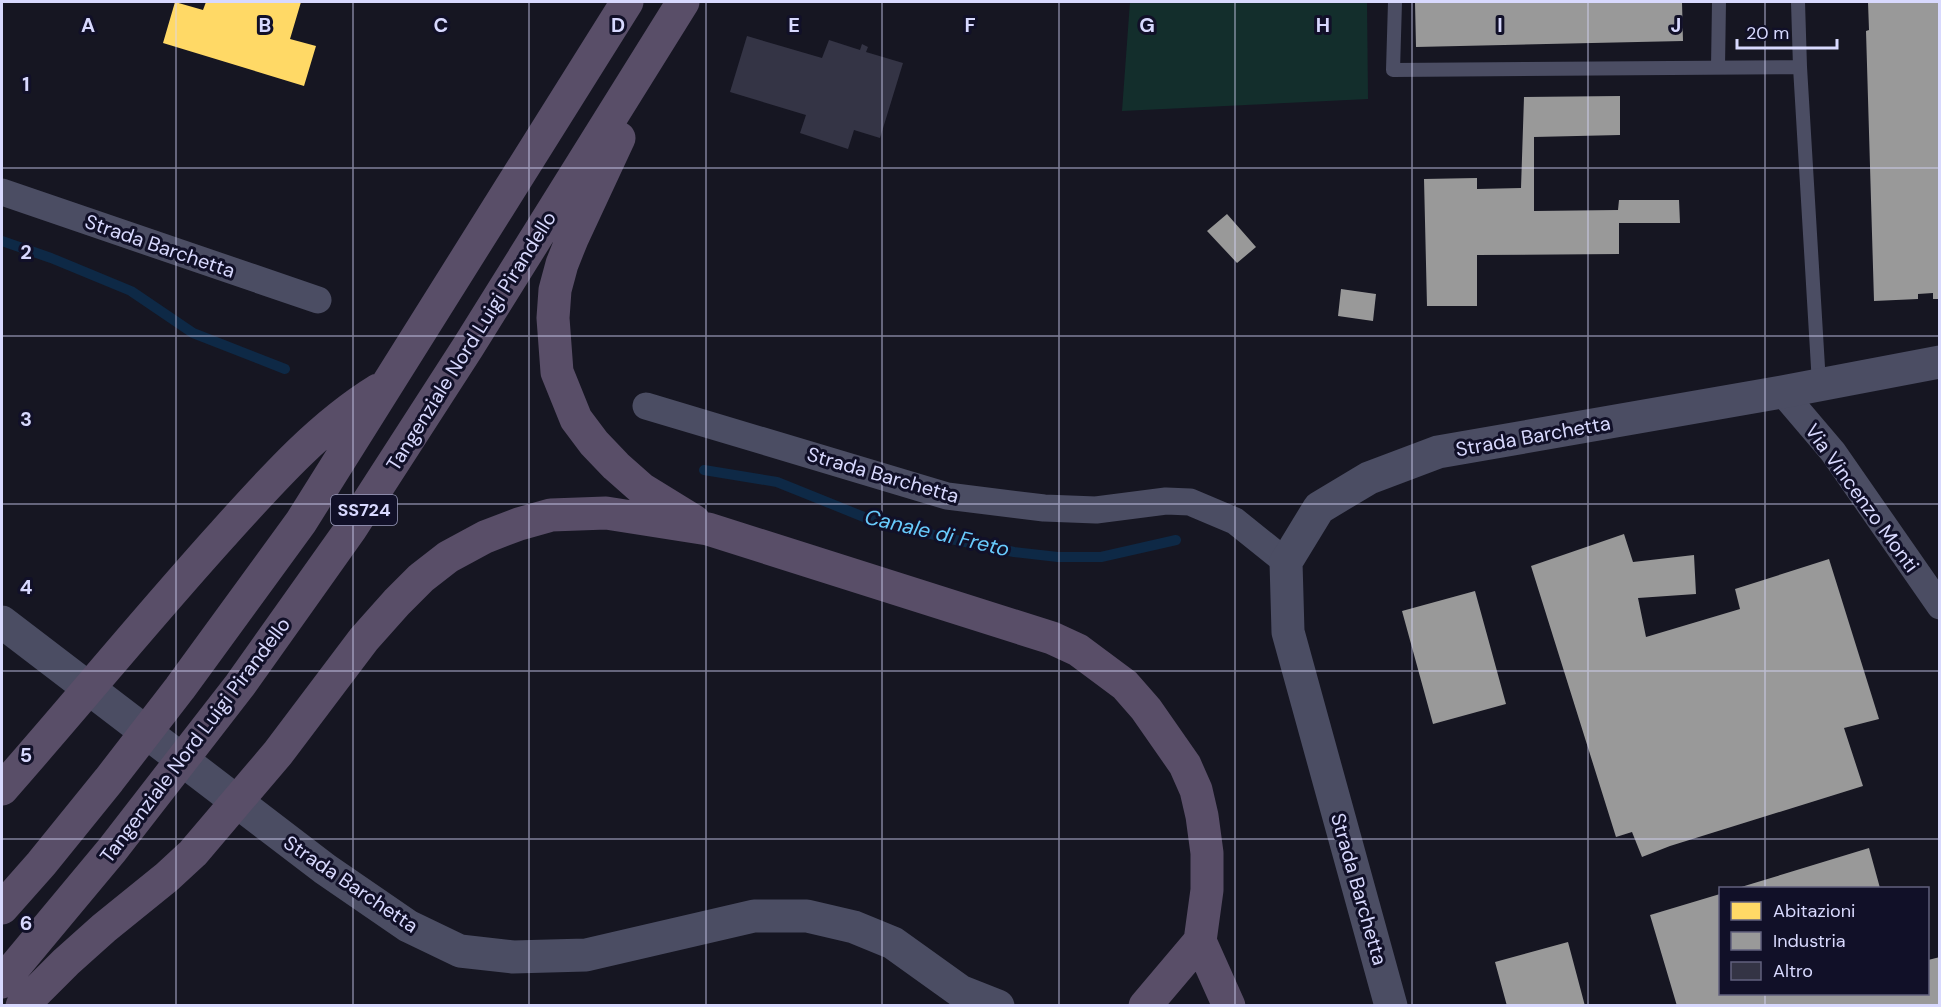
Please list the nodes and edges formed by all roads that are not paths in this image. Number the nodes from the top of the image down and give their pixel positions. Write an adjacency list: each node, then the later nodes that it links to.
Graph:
1 (627, 2): 11 (highway, SS724)
2 (1395, 2): 6 (lane)
3 (1719, 2): 6 (lane)
4 (1798, 2): 7 (lane)
5 (682, 3): 15 (highway); 22 (highway, Tangenziale Nord Luigi Pirandello / SS724)
6 (1718, 67): 7 (lane)
7 (1800, 67): 12 (lane)
8 (2, 192): 9 (street, Strada Barchetta)
9 (318, 300)
10 (1940, 362): 12 (street, Strada Barchetta)
11 (390, 383): 19 (highway); 20 (highway, SS724)
12 (1819, 384): 13 (street, Strada Barchetta)
13 (1782, 392): 16 (street, Strada Barchetta); 17 (street, Via Vincenzo Monti)
14 (646, 406): 16 (street, Strada Barchetta)
15 (708, 529): 21 (highway); 24 (highway)
16 (1286, 562): 28 (street, Strada Barchetta)
17 (1940, 606)
18 (9, 628): 23 (street, Strada Barchetta)
19 (2, 789)
20 (2, 908)
21 (1200, 941): 26 (highway); 27 (highway)
22 (2, 982)
23 (965, 998): 25 (street, Strada Barchetta)
24 (22, 1005)
25 (998, 1005)
26 (1145, 1005)
27 (1229, 1005)
28 (1391, 1005)

